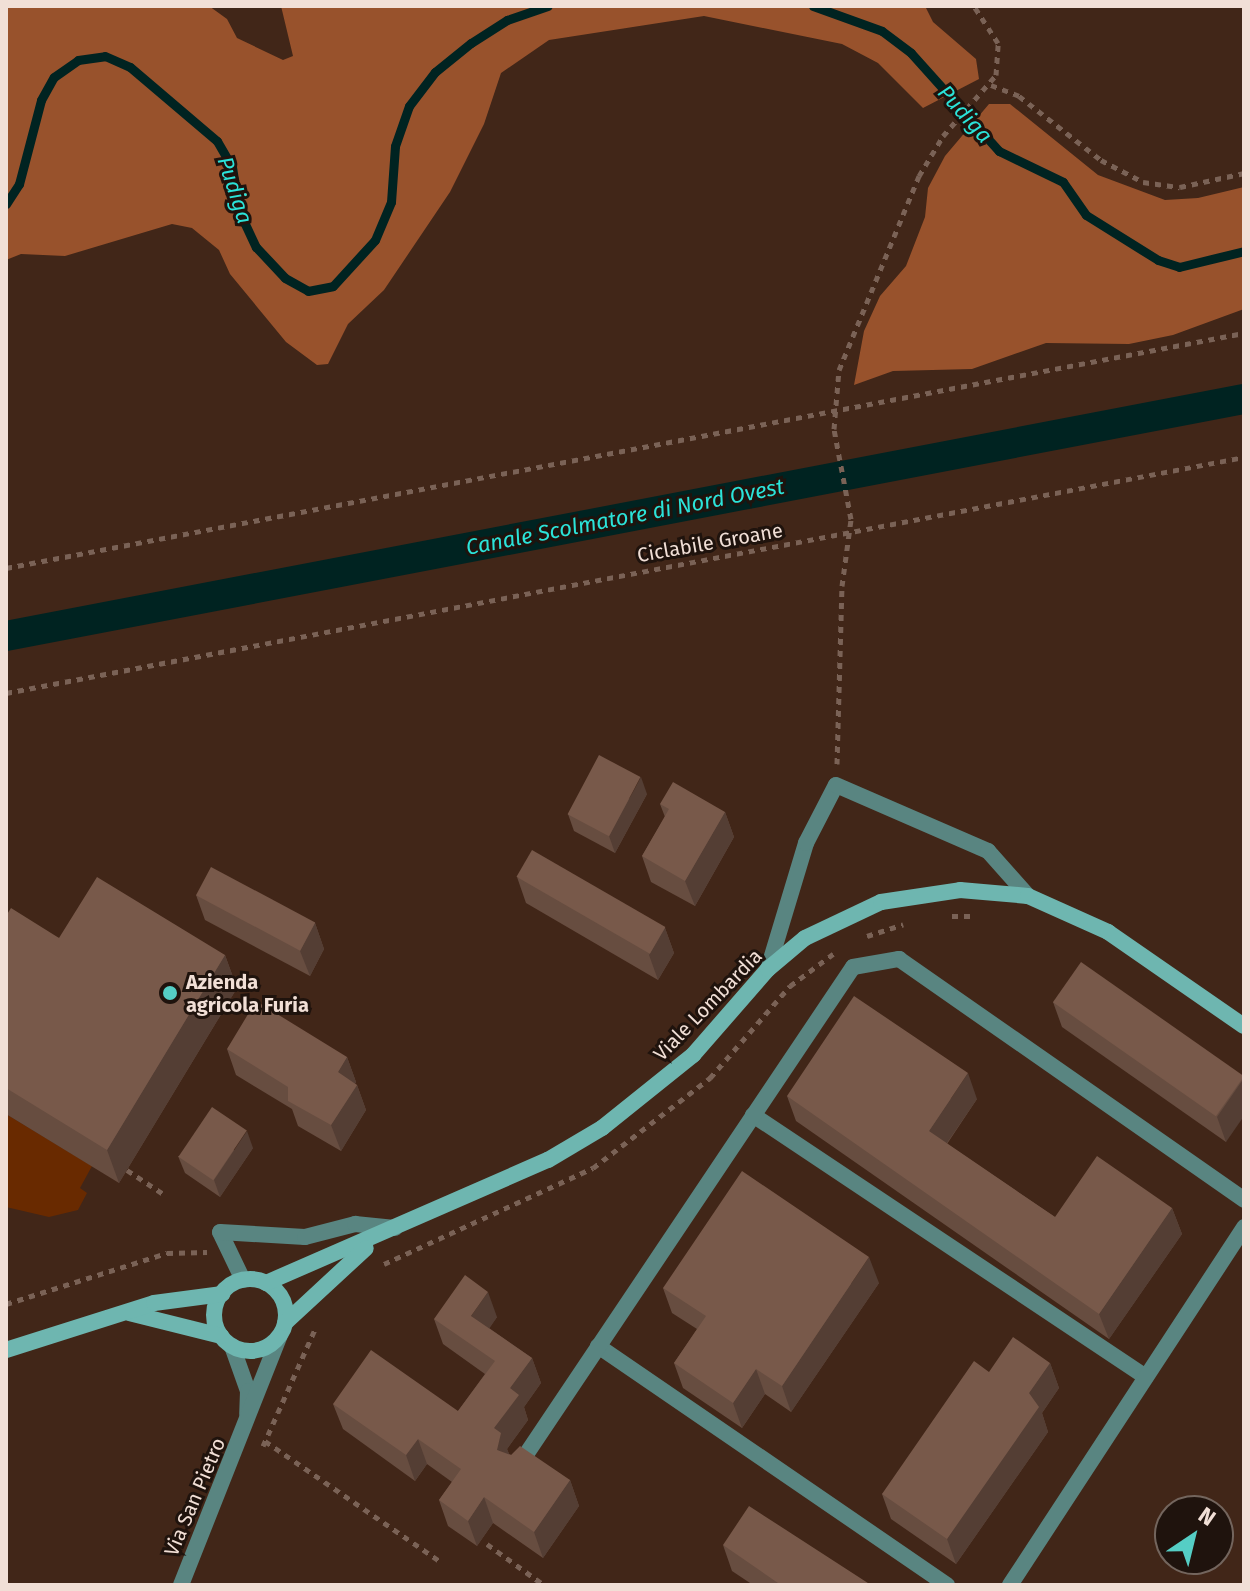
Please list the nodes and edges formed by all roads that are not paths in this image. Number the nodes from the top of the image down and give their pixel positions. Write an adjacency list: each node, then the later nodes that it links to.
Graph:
1 (1028, 896): 2 (street, Viale Lombardia); 2 (street); 3 (street, Viale Lombardia)
2 (768, 969): 7 (street, Viale Lombardia)
3 (1244, 1026)
4 (753, 1115): 5 (street); 15 (street); 17 (street)
5 (1244, 1200)
6 (1244, 1227): 17 (street)
7 (397, 1228): 8 (street, Viale Lombardia); 9 (street)
8 (380, 1236): 10 (street, Viale Lombardia); 13 (street, Viale Lombardia)
9 (243, 1280): 10 (street); 11 (street)
10 (266, 1283): 13 (street)
11 (222, 1294): 12 (street); 14 (street)
12 (124, 1312): 14 (street); 16 (street)
13 (282, 1330): 14 (street); 18 (street, Via San Pietro)
14 (226, 1341): 18 (street, Via San Pietro)
15 (598, 1346): 19 (street); 21 (street)
16 (6, 1350)
17 (1146, 1377): 22 (street)
18 (247, 1425): 20 (street, Via San Pietro)
19 (516, 1470)
20 (181, 1585)
21 (947, 1585)
22 (1010, 1585)

